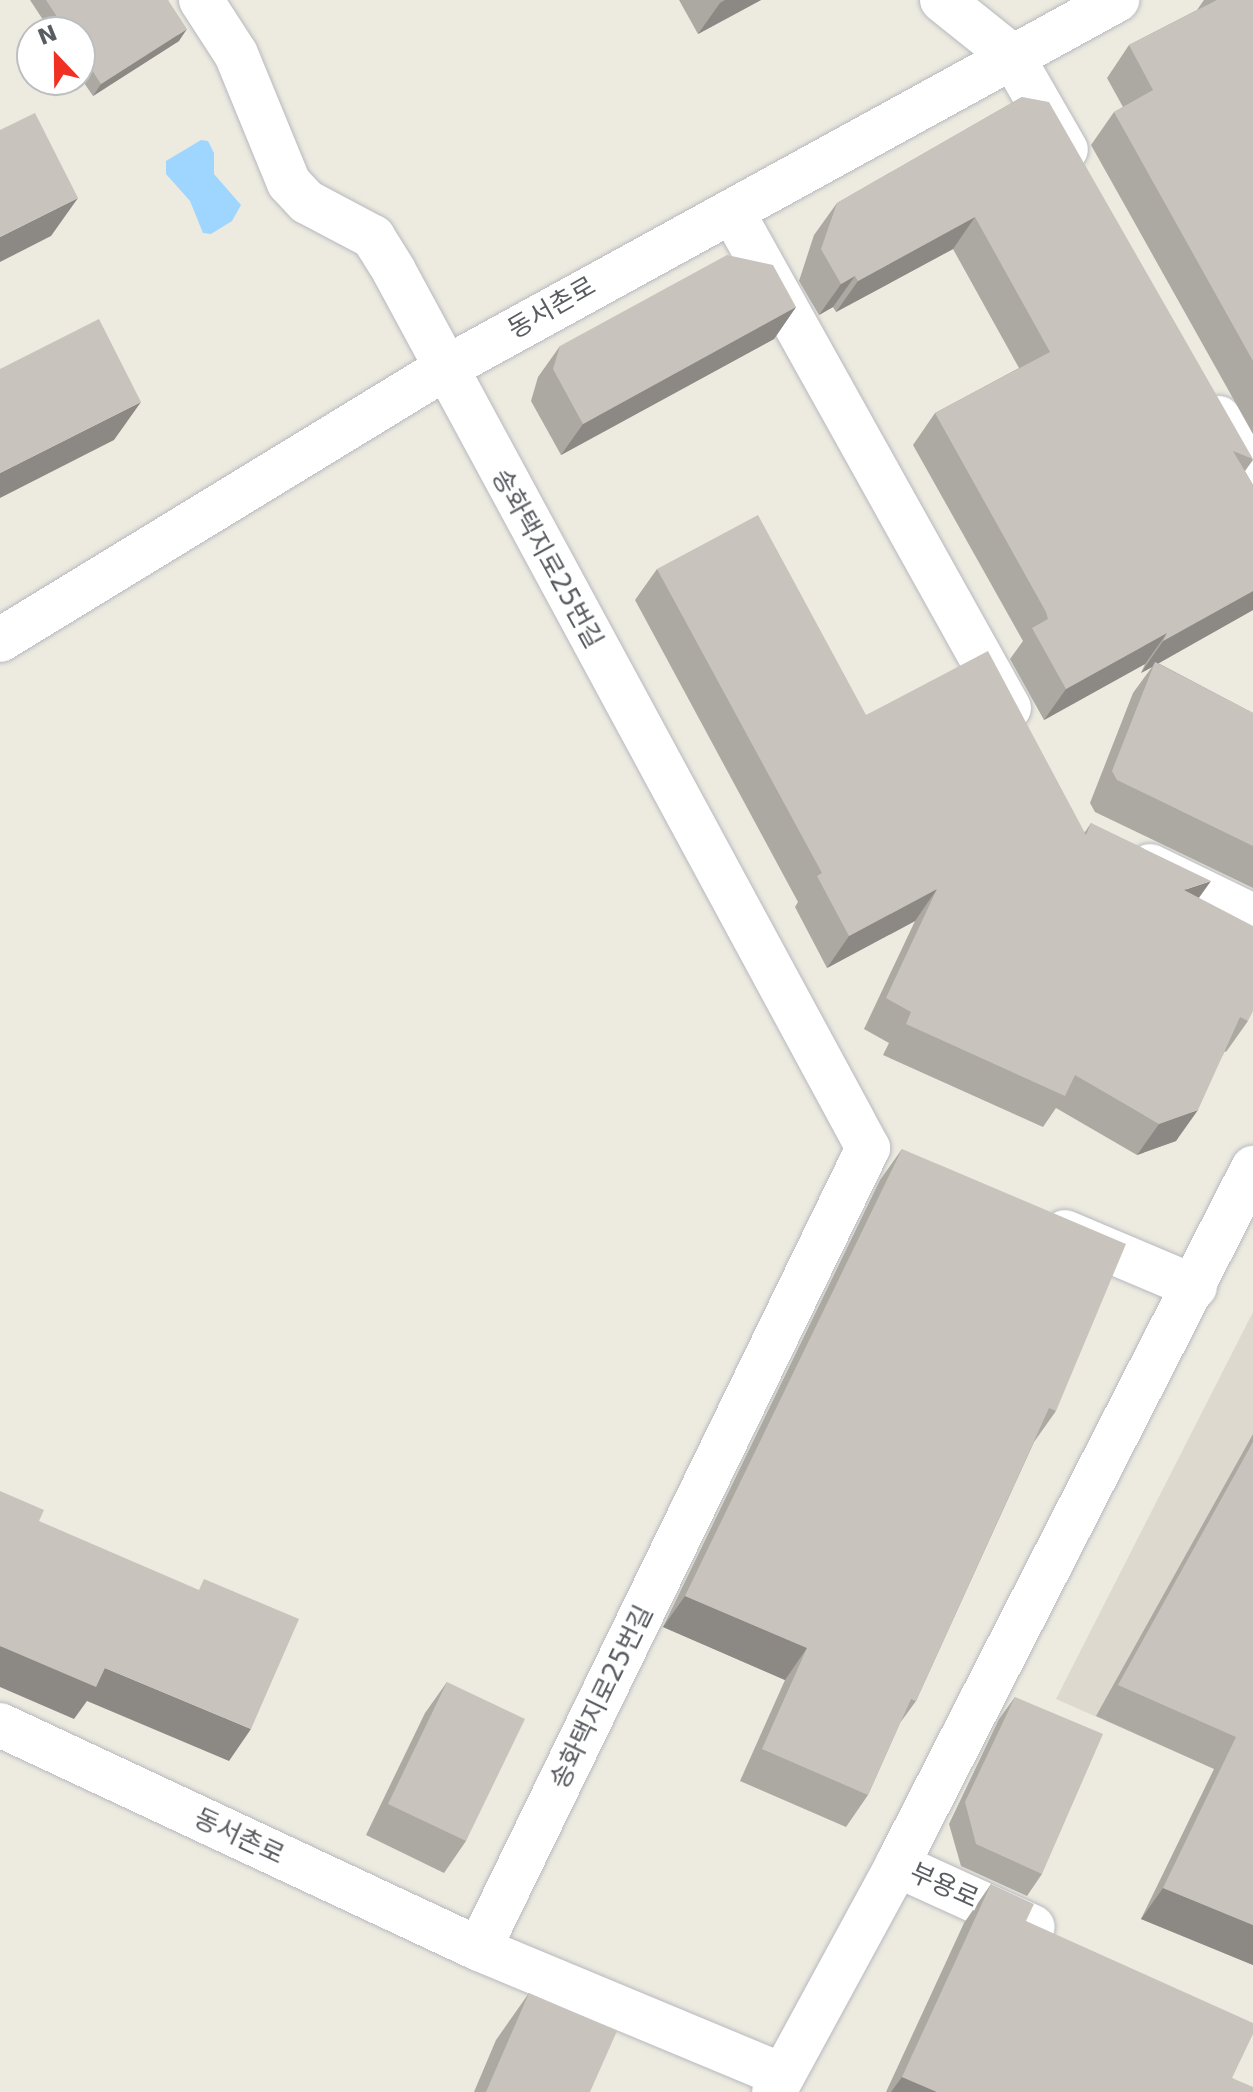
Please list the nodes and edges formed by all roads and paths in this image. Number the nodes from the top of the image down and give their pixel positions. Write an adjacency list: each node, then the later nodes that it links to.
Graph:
1 (201, 0): 7 (street, 송화택지로25번길)
2 (942, 0): 4 (street)
3 (1117, 0): 4 (street, 동서촌로)
4 (1012, 56): 5 (street); 6 (street, 동서촌로)
5 (1090, 192)
6 (732, 211): 7 (street, 동서촌로); 11 (street)
7 (444, 369): 10 (street, 동서촌로); 14 (street, 송화택지로25번길)
8 (1199, 383): 9 (street)
9 (1253, 479)
10 (0, 640)
11 (1031, 748)
12 (1117, 850): 13 (street)
13 (1253, 916)
14 (868, 1148): 15 (street); 22 (street, 송화택지로25번길)
15 (911, 1166)
16 (1253, 1168): 18 (street)
17 (1024, 1214): 18 (street)
18 (1195, 1287): 20 (street)
19 (0, 1725): 22 (street, 동서촌로)
20 (897, 1865): 21 (street, 부용로); 23 (street)
21 (1068, 1942)
22 (479, 1949): 23 (street)
23 (778, 2084)

